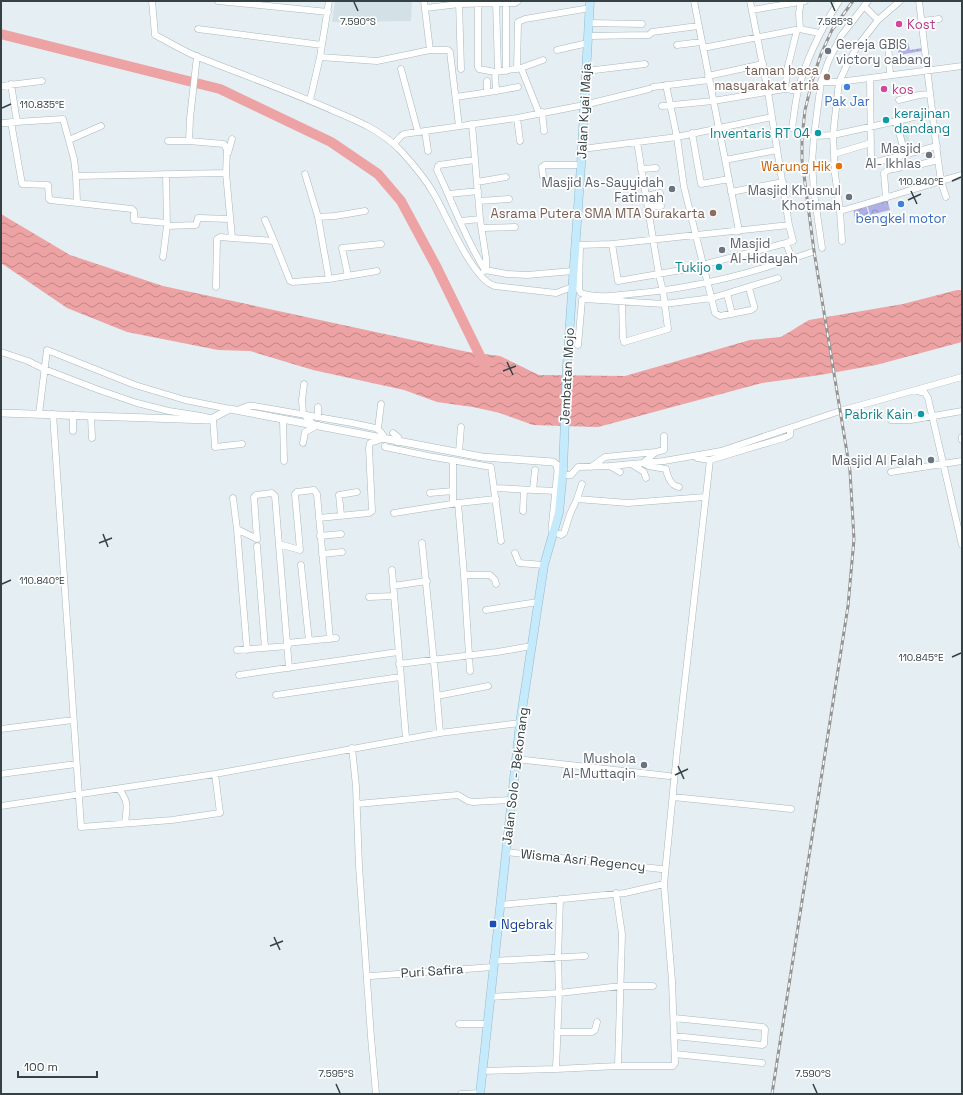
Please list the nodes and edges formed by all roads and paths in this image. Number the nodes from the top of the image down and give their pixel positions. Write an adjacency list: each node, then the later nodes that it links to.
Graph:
1 (152, 1): 39 (street)
2 (218, 1): 21 (street)
3 (329, 1): 21 (street)
4 (424, 1): 19 (street)
5 (518, 1): 14 (street)
6 (694, 1): 27 (street)
7 (750, 1): 20 (street)
8 (803, 1): 18 (street); 29 (street)
9 (839, 1): 30 (street)
10 (900, 1): 22 (street)
11 (919, 1): 24 (street)
12 (479, 2): 13 (street); 15 (street); 51 (street)
13 (496, 2): 14 (street); 51 (street)
14 (506, 2): 48 (street)
15 (459, 3): 19 (street); 46 (street)
16 (866, 3): 22 (street); 57 (street)
17 (590, 4): 25 (main road, Jalan Kyai Maja); 47 (street)
18 (766, 4): 20 (street)
19 (426, 8): 37 (street)
20 (752, 10): 31 (street)
21 (328, 12): 34 (street)
22 (878, 20): 58 (street)
23 (939, 20): 24 (street)
24 (922, 21): 50 (street)
25 (589, 23): 26 (street); 32 (main road, Jalan Kyai Maja)
26 (642, 24)
27 (698, 26): 32 (street); 36 (street)
28 (198, 29): 34 (street)
29 (798, 30): 30 (street); 31 (street); 63 (street)
30 (819, 33): 65 (street)
31 (757, 38): 36 (street); 43 (street)
32 (588, 40): 38 (street); 49 (main road, Jalan Kyai Maja)
33 (888, 42): 52 (street)
34 (322, 45): 40 (street)
35 (678, 45): 36 (street)
36 (702, 45): 53 (street)
37 (430, 50): 40 (street); 69 (street)
38 (556, 50)
39 (197, 56): 70 (street); 98 (street)
40 (320, 57): 70 (street)
41 (543, 60): 47 (street)
42 (645, 64): 49 (street)
43 (763, 64): 53 (street); 67 (street)
44 (962, 66): 50 (street)
45 (401, 68): 90 (street)
46 (461, 69)
47 (519, 69): 48 (street); 77 (street)
48 (506, 71): 51 (street)
49 (586, 71): 73 (main road, Jalan Kyai Maja)
50 (928, 71): 52 (street); 68 (street)
51 (497, 72): 64 (street)
52 (890, 75): 54 (street)
53 (709, 78): 60 (street); 72 (street)
54 (870, 78): 58 (street); 86 (street)
55 (42, 81): 59 (street)
56 (487, 81): 66 (street)
57 (821, 82): 58 (street); 92 (street)
58 (838, 82): 93 (street)
59 (11, 84): 61 (street); 82 (street)
60 (666, 85): 73 (street); 75 (street)
61 (1, 86)
62 (518, 87): 64 (street)
63 (785, 89): 65 (street); 67 (street)
64 (496, 91): 66 (street)
65 (798, 91): 87 (street)
66 (487, 92): 69 (street)
67 (768, 92): 72 (street); 78 (street)
68 (930, 94): 71 (street); 76 (street)
69 (456, 97): 85 (street)
70 (310, 100): 102 (street)
71 (899, 100)
72 (713, 101): 75 (street); 88 (street)
73 (584, 105): 77 (street); 104 (main road, Jalan Kyai Maja)
74 (662, 106): 75 (street)
75 (671, 106): 94 (street)
76 (932, 112): 80 (street); 103 (street)
77 (540, 113): 79 (street); 89 (street)
78 (772, 117): 88 (street); 106 (street)
79 (517, 118): 83 (street); 99 (street)
80 (896, 121): 86 (street); 108 (street)
81 (1, 122): 82 (street)
82 (14, 122): 96 (street); 137 (street)
83 (472, 124): 85 (street); 109 (street)
84 (101, 126): 96 (street)
85 (460, 126): 90 (street)
86 (871, 126): 93 (street); 101 (street)
87 (792, 128)
88 (719, 129): 91 (street); 110 (street)
89 (544, 131)
90 (421, 132): 102 (street); 105 (street)
91 (692, 134): 94 (street); 124 (street)
92 (814, 136): 93 (street); 161 (street)
93 (833, 136): 107 (street)
94 (677, 137): 100 (street); 152 (street)
95 (232, 139): 117 (street)
96 (69, 140): 121 (street)
97 (168, 141): 98 (street)
98 (189, 141): 117 (street)
99 (520, 141)
100 (637, 142): 104 (street); 116 (street)
101 (871, 143): 107 (street); 108 (street)
102 (394, 144): 171 (street)
103 (937, 146): 108 (street); 111 (street)
104 (582, 149): 113 (main road, Jalan Kyai Maja)
105 (428, 150)
106 (777, 150): 110 (street); 127 (street)
107 (834, 154): 140 (street)
108 (905, 154)
109 (474, 160): 126 (street); 131 (street)
110 (725, 160): 124 (street)
111 (938, 160): 112 (street); 125 (street)
112 (922, 164)
113 (581, 165): 122 (street); 160 (main road, Jalan Kyai Maja)
114 (656, 168): 116 (street)
115 (899, 168): 134 (street)
116 (641, 169): 132 (street)
117 (226, 173): 118 (street); 143 (street)
118 (166, 174): 121 (street); 147 (street)
119 (305, 174): 142 (street)
120 (962, 175): 125 (street)
121 (76, 176): 137 (street)
122 (543, 176)
123 (506, 177): 126 (street)
124 (729, 179): 129 (street)
125 (942, 181): 133 (street); 134 (street)
126 (477, 182): 128 (street)
127 (783, 182): 129 (street); 148 (street)
128 (478, 191): 131 (street); 136 (street)
129 (731, 192): 151 (street)
130 (660, 193): 132 (street)
131 (449, 194): 146 (street)
132 (646, 196): 139 (street)
133 (946, 197)
134 (886, 198): 140 (street)
135 (509, 199): 136 (street)
136 (479, 201): 144 (street)
137 (78, 202): 147 (street)
138 (660, 206): 139 (street)
139 (648, 207): 154 (street)
140 (840, 210): 156 (street)
141 (365, 211): 142 (street)
142 (318, 217): 173 (street)
143 (230, 219): 147 (street); 153 (street)
144 (480, 219): 146 (street); 150 (street)
145 (265, 220): 155 (street)
146 (461, 221): 166 (street)
147 (167, 225): 163 (street)
148 (789, 225): 151 (street); 157 (street)
149 (515, 227): 150 (street)
150 (482, 228): 166 (street)
151 (739, 231): 152 (street)
152 (695, 234): 154 (street); 165 (street)
153 (232, 238): 155 (street); 175 (street)
154 (653, 239): 159 (street); 169 (street)
155 (274, 241): 173 (street)
156 (842, 241)
157 (786, 243): 164 (street); 165 (street)
158 (381, 244): 170 (street)
159 (612, 244): 160 (street); 169 (street)
160 (577, 245): 168 (main road, Jalan Kyai Maja); 178 (street)
161 (822, 248)
162 (812, 252): 164 (street)
163 (163, 257)
164 (792, 259): 174 (street)
165 (704, 265): 169 (street); 174 (street)
166 (485, 270): 168 (street); 171 (street)
167 (377, 271): 170 (street)
168 (573, 271): 177 (main road, Jalan Kyai Maja)
169 (659, 275): 178 (street)
170 (348, 276): 173 (street)
171 (481, 276): 177 (street)
172 (778, 278): 176 (street)
173 (329, 279)
174 (708, 282): 178 (street); 180 (street)
175 (216, 287)
176 (749, 288): 179 (street); 183 (street)
177 (572, 290): 221 (main road, Jembatan Mojo)
178 (663, 291): 182 (street)
179 (727, 294): 180 (street); 183 (street)
180 (712, 298): 182 (street); 183 (street)
181 (622, 301): 182 (street); 182 (street); 184 (street)
182 (664, 304)
183 (732, 314)
184 (578, 345)
185 (1, 352): 186 (street)
186 (44, 369): 192 (street); 195 (street); 200 (street)
187 (962, 376): 189 (street)
188 (304, 384): 197 (street)
189 (916, 390): 202 (street); 207 (street)
190 (382, 404): 208 (street)
191 (318, 407): 201 (street)
192 (233, 409): 197 (street); 200 (street); 203 (street)
193 (962, 411): 202 (street)
194 (1, 413): 195 (street)
195 (39, 414): 196 (street)
196 (53, 414): 198 (street); 293 (street)
197 (303, 414): 201 (street); 205 (street)
198 (73, 415): 199 (street); 209 (street)
199 (91, 416): 200 (street); 212 (street)
200 (217, 417): 216 (street)
201 (318, 417): 208 (street)
202 (932, 417): 204 (street); 227 (street)
203 (283, 420): 205 (street); 223 (street)
204 (891, 420)
205 (315, 425): 213 (street); 215 (street)
206 (461, 427): 217 (street)
207 (790, 428): 219 (street); 222 (street)
208 (378, 430): 213 (street)
209 (73, 431)
210 (393, 433): 214 (street)
211 (664, 436): 218 (street)
212 (92, 438)
213 (386, 438): 214 (street); 251 (street)
214 (399, 441): 217 (street); 220 (street)
215 (303, 443)
216 (242, 444)
217 (459, 452): 241 (street)
218 (656, 452): 225 (street); 229 (street)
219 (693, 457): 222 (street); 225 (street)
220 (453, 460): 237 (street); 240 (street)
221 (563, 460): 233 (main road, Jalan Solo - Bekonang)
222 (710, 460): 244 (street)
223 (284, 461)
224 (962, 461): 227 (street)
225 (643, 463): 226 (street); 236 (street)
226 (633, 464): 228 (street); 234 (street)
227 (943, 465): 232 (street); 260 (street)
228 (610, 466): 229 (street); 231 (street)
229 (590, 468): 233 (street)
230 (534, 470): 239 (street)
231 (620, 472)
232 (891, 472)
233 (562, 475): 256 (main road, Jalan Solo - Bekonang)
234 (646, 478)
235 (582, 484): 246 (street)
236 (679, 486)
237 (495, 488): 238 (street); 247 (street)
238 (524, 490): 239 (street); 249 (street)
239 (533, 490): 241 (street)
240 (453, 491): 243 (street); 248 (street)
241 (556, 491): 256 (street)
242 (357, 492): 251 (street)
243 (430, 493)
244 (705, 497): 246 (street); 306 (street)
245 (233, 498): 253 (street)
246 (577, 498): 256 (street)
247 (496, 499): 248 (street); 257 (street)
248 (456, 503): 250 (street); 268 (street)
249 (523, 512)
250 (394, 513)
251 (341, 515): 252 (street)
252 (319, 518): 255 (street); 259 (street)
253 (237, 528): 259 (street); 281 (street)
254 (341, 534): 255 (street)
255 (320, 536): 264 (street)
256 (553, 536): 266 (main road, Jalan Solo - Bekonang)
257 (501, 541)
258 (422, 543): 269 (street)
259 (279, 544): 277 (street)
260 (962, 545)
261 (257, 546): 279 (street)
262 (342, 552): 264 (street)
263 (515, 553): 266 (street)
264 (322, 554): 276 (street)
265 (301, 565): 276 (street)
266 (544, 565): 274 (main road, Jalan Solo - Bekonang)
267 (392, 570): 271 (street)
268 (464, 575): 270 (street); 283 (street)
269 (427, 582): 271 (street); 284 (street)
270 (496, 584)
271 (393, 586): 272 (street)
272 (394, 596): 273 (street); 282 (street)
273 (369, 597)
274 (538, 602): 275 (street); 278 (main road, Jalan Solo - Bekonang)
275 (486, 610)
276 (309, 641): 277 (street)
277 (287, 644): 279 (street); 286 (street)
278 (532, 646): 283 (street); 294 (main road, Jalan Solo - Bekonang)
279 (265, 648): 281 (street)
280 (237, 650): 281 (street)
281 (247, 650)
282 (398, 652): 285 (street); 286 (street)
283 (469, 655): 284 (street); 287 (street)
284 (434, 660): 285 (street); 292 (street)
285 (399, 664): 289 (street)
286 (289, 668): 288 (street)
287 (470, 671)
288 (239, 675)
289 (400, 677): 291 (street); 297 (street)
290 (488, 686): 292 (street)
291 (276, 695)
292 (437, 696): 296 (street)
293 (73, 720): 295 (street); 300 (street)
294 (520, 723): 296 (street); 299 (main road, Jalan Solo - Bekonang)
295 (1, 729)
296 (440, 733): 297 (street)
297 (406, 738): 298 (street)
298 (352, 748): 302 (street); 308 (street)
299 (516, 759): 303 (street); 307 (main road, Jalan Solo - Bekonang)
300 (76, 764): 301 (street); 305 (street)
301 (1, 774)
302 (215, 774): 304 (street); 311 (street)
303 (669, 776)
304 (119, 789): 305 (street); 311 (street)
305 (79, 794): 309 (street); 311 (street)
306 (673, 797): 310 (street); 314 (street)
307 (512, 800): 308 (street); 312 (main road, Jalan Solo - Bekonang)
308 (357, 804): 337 (street)
309 (1, 806)
310 (791, 809)
311 (126, 823)
312 (506, 852): 313 (street, Wisma Asri Regency); 317 (main road, Jalan Solo - Bekonang)
313 (661, 868)
314 (664, 884): 315 (street); 326 (street)
315 (616, 894): 316 (street); 322 (street)
316 (560, 899): 317 (street); 319 (street)
317 (500, 905): 320 (main road, Jalan Solo - Bekonang)
318 (585, 956): 319 (street, Puri Safira)
319 (558, 957): 320 (street, Puri Safira); 324 (street)
320 (493, 964): 321 (street, Puri Safira); 325 (main road, Jalan Solo - Bekonang)
321 (371, 976)
322 (621, 986): 323 (street); 324 (street); 334 (street)
323 (653, 986)
324 (559, 993): 325 (street); 330 (street)
325 (490, 997): 329 (main road, Jalan Solo - Bekonang)
326 (674, 1018): 331 (street); 331 (street)
327 (597, 1022): 330 (street)
328 (459, 1024): 329 (street)
329 (487, 1024): 336 (main road, Jalan Solo - Bekonang)
330 (558, 1032): 335 (street)
331 (674, 1036): 332 (street)
332 (675, 1054): 333 (street); 334 (street)
333 (762, 1063)
334 (618, 1066): 335 (street)
335 (556, 1069): 336 (street)
336 (482, 1071): 339 (main road, Jalan Solo - Bekonang)
337 (376, 1094)
338 (461, 1094): 339 (street)
339 (480, 1094)

